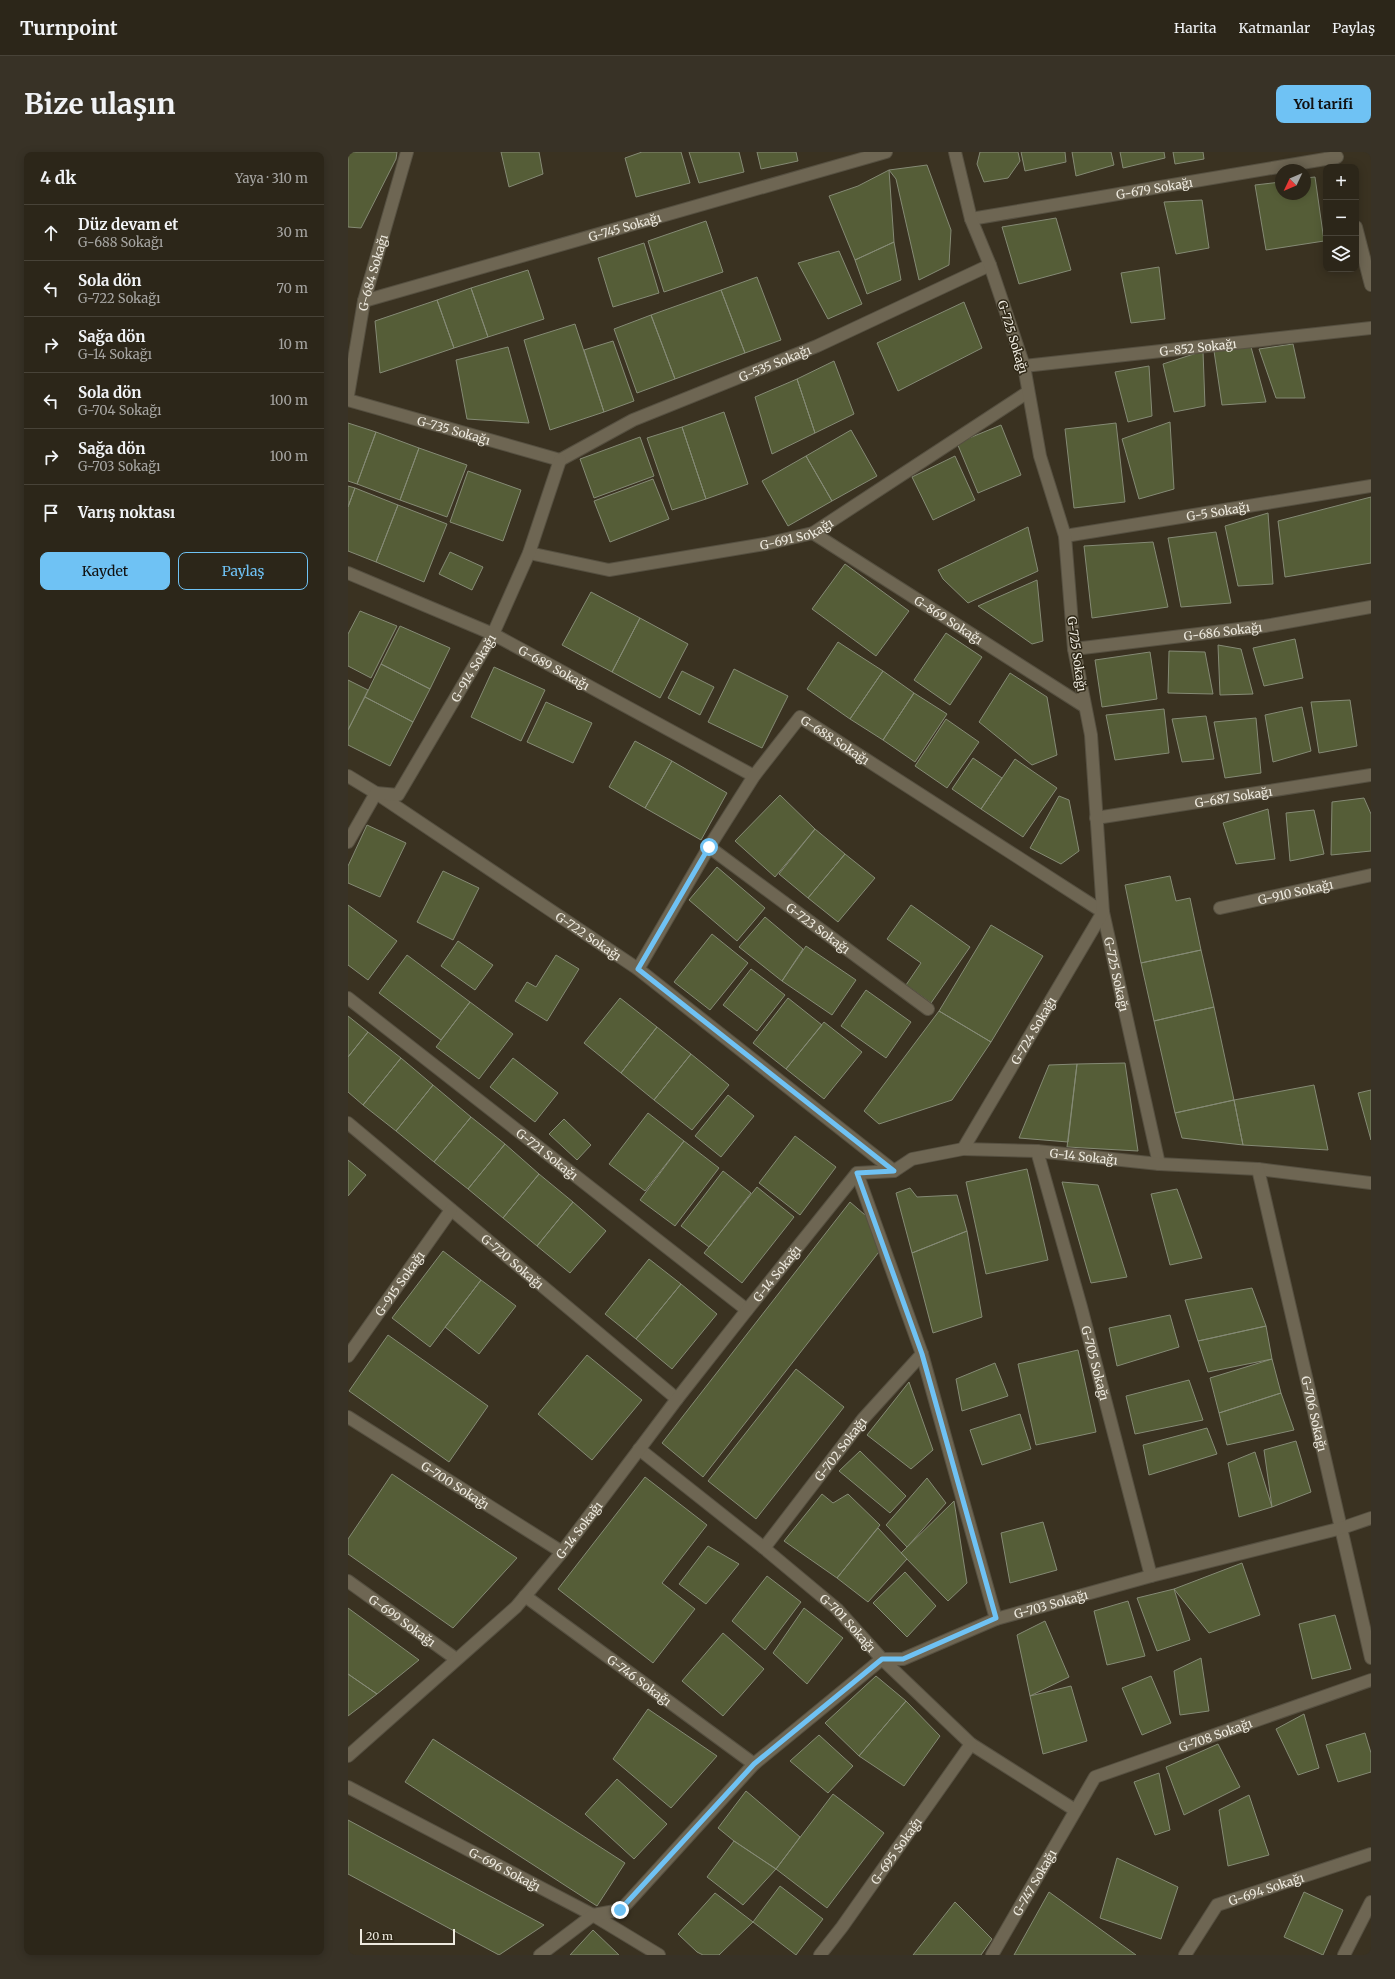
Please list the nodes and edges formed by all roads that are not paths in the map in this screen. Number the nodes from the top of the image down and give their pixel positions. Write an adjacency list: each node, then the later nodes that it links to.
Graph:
1 (407, 152): 9 (street, G-684 Sokağı)
2 (886, 152): 9 (street, G-745 Sokağı)
3 (955, 152): 5 (street, G-725 Sokağı)
4 (1338, 159): 5 (street, G-679 Sokağı)
5 (972, 220): 7 (street, G-725 Sokağı)
6 (1358, 236): 8 (street)
7 (990, 265): 11 (street, G-725 Sokağı); 15 (street, G-535 Sokağı)
8 (1371, 285)
9 (364, 301): 13 (street, G-684 Sokağı)
10 (1371, 328): 11 (street, G-852 Sokağı)
11 (1024, 366): 12 (street, G-725 Sokağı)
12 (1028, 392): 17 (street, G-691 Sokağı); 18 (street, G-725 Sokağı)
13 (348, 395)
14 (348, 400): 15 (street, G-735 Sokağı)
15 (560, 460): 19 (street, G-914 Sokağı)
16 (1371, 486): 18 (street, G-5 Sokağı)
17 (813, 533): 19 (street, G-691 Sokağı); 24 (street, G-869 Sokağı)
18 (1065, 536): 23 (street, G-725 Sokağı)
19 (529, 553): 22 (street, G-914 Sokağı)
20 (348, 573): 22 (street, G-689 Sokağı)
21 (1371, 607): 23 (street, G-686 Sokağı)
22 (493, 634): 27 (street, G-689 Sokağı); 28 (street, G-914 Sokağı)
23 (1074, 649): 24 (street, G-725 Sokağı)
24 (1084, 706): 29 (street, G-725 Sokağı)
25 (1371, 775): 29 (street, G-687 Sokağı)
26 (348, 776): 28 (street, G-722 Sokağı)
27 (754, 776): 31 (street, G-688 Sokağı); 34 (street, G-688 Sokağı)
28 (376, 793): 30 (street); 35 (street, G-722 Sokağı)
29 (1096, 818): 34 (street, G-725 Sokağı)
30 (348, 842)
31 (709, 847): 35 (street, G-688 Sokağı); 37 (street, G-723 Sokağı)
32 (1371, 875): 33 (street, G-910 Sokağı)
33 (1220, 908)
34 (1103, 912): 39 (street, G-724 Sokağı); 41 (street, G-725 Sokağı)
35 (638, 969): 43 (street, G-722 Sokağı)
36 (348, 998): 47 (street, G-721 Sokağı)
37 (928, 1009)
38 (348, 1123): 46 (street, G-720 Sokağı)
39 (963, 1149): 40 (street, G-14 Sokağı); 43 (street, G-14 Sokağı)
40 (1037, 1151): 41 (street, G-14 Sokağı); 57 (street, G-705 Sokağı)
41 (1159, 1164): 42 (street, G-14 Sokağı)
42 (1258, 1169): 45 (street, G-14 Sokağı); 54 (street, G-706 Sokağı)
43 (894, 1171): 44 (street)
44 (857, 1173): 47 (street, G-14 Sokağı); 48 (street)
45 (1371, 1183)
46 (451, 1210): 49 (street, G-915 Sokağı); 50 (street, G-720 Sokağı)
47 (746, 1310): 50 (street, G-14 Sokağı)
48 (922, 1354): 55 (street, G-702 Sokağı); 60 (street)
49 (348, 1356)
50 (677, 1399): 52 (street, G-14 Sokağı)
51 (348, 1417): 56 (street, G-700 Sokağı)
52 (639, 1449): 55 (street, G-701 Sokağı); 56 (street, G-14 Sokağı)
53 (1371, 1518): 54 (street, G-703 Sokağı)
54 (1342, 1528): 57 (street, G-703 Sokağı); 61 (street, G-706 Sokağı)
55 (764, 1548): 62 (street, G-701 Sokağı)
56 (562, 1552): 59 (street, G-14 Sokağı)
57 (1151, 1576): 60 (street, G-703 Sokağı)
58 (348, 1581): 63 (street, G-699 Sokağı)
59 (525, 1596): 63 (street, G-14 Sokağı); 67 (street, G-746 Sokağı)
60 (996, 1618): 62 (street, G-703 Sokağı)
61 (1371, 1658)
62 (882, 1659): 65 (street, G-701 Sokağı); 67 (street)
63 (456, 1660): 66 (street, G-14 Sokağı)
64 (1371, 1680): 69 (street, G-708 Sokağı)
65 (971, 1744): 69 (street, G-701 Sokağı); 75 (street, G-695 Sokağı)
66 (348, 1756)
67 (754, 1764): 72 (street)
68 (348, 1787): 72 (street, G-696 Sokağı)
69 (1075, 1810): 76 (street, G-747 Sokağı)
70 (1371, 1854): 77 (street, G-694 Sokağı)
71 (1371, 1902): 78 (street)
72 (593, 1915): 73 (street); 74 (street, G-696 Sokağı)
73 (540, 1955)
74 (659, 1955)
75 (820, 1955)
76 (992, 1955)
77 (1185, 1955)
78 (1344, 1955)

